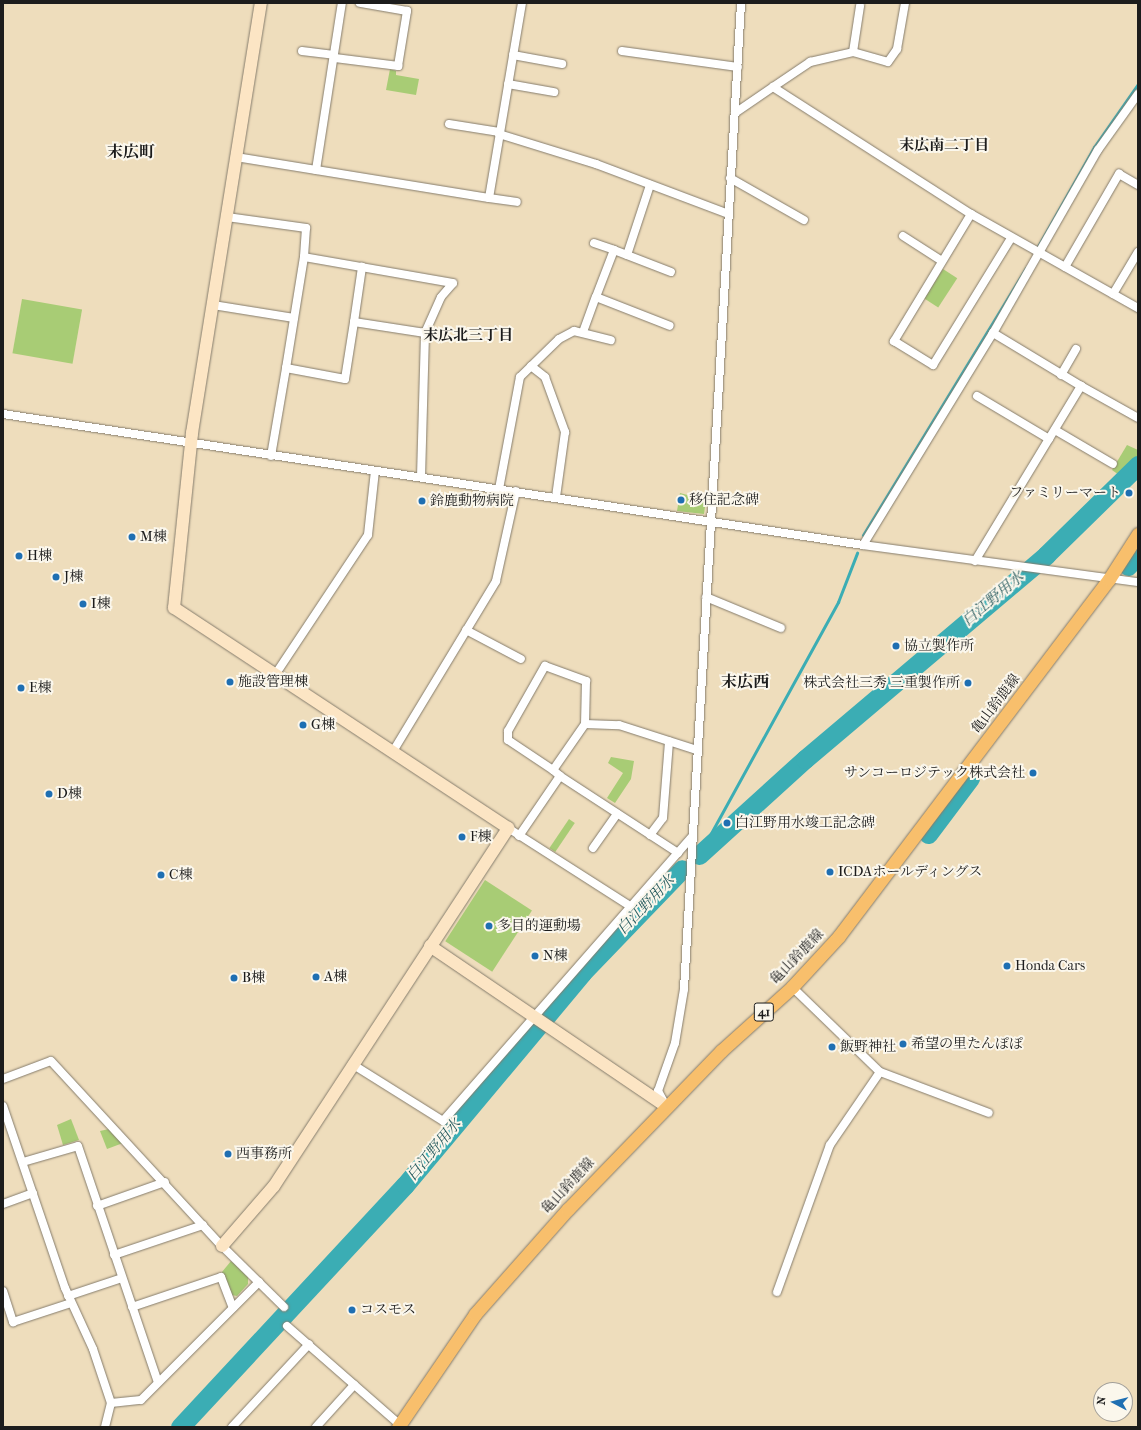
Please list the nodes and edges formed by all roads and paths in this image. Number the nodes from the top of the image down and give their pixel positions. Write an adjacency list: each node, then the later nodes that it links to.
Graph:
1 (261, 3): 23 (street)
2 (333, 3): 7 (street)
3 (360, 3): 13 (street)
4 (522, 3): 12 (street)
5 (741, 3): 15 (street)
6 (905, 3): 11 (street)
7 (342, 4): 13 (street)
8 (860, 6): 11 (street)
9 (302, 51): 13 (street)
10 (622, 51): 15 (street)
11 (852, 52): 17 (street)
12 (512, 55): 14 (street); 16 (street)
13 (335, 56): 24 (street)
14 (562, 64)
15 (738, 67): 20 (street)
16 (508, 84): 18 (street); 22 (street)
17 (773, 87): 20 (street); 31 (street)
18 (554, 92)
19 (1138, 94): 39 (street)
20 (735, 113): 25 (street)
21 (449, 124): 22 (street)
22 (499, 133): 26 (street); 28 (street)
23 (236, 157): 24 (street); 32 (street)
24 (316, 170): 28 (street)
25 (730, 178): 30 (street); 33 (street)
26 (650, 185): 30 (street); 40 (street)
27 (1138, 185): 43 (street)
28 (489, 198): 29 (street)
29 (517, 202)
30 (728, 214): 75 (street)
31 (971, 214): 35 (street); 42 (street)
32 (227, 217): 41 (street); 48 (street)
33 (804, 220)
34 (903, 236): 42 (street)
35 (1012, 238): 39 (street); 42 (street)
36 (594, 243): 37 (street)
37 (614, 250): 40 (street); 47 (street)
38 (1138, 252): 46 (street)
39 (1041, 254): 43 (street); 55 (street)
40 (627, 255): 45 (street)
41 (304, 257): 44 (street); 50 (street)
42 (942, 261)
43 (1065, 267): 46 (street)
44 (362, 268): 51 (street); 54 (street)
45 (671, 272)
46 (1113, 294): 49 (street)
47 (596, 297): 52 (street); 53 (street)
48 (213, 305): 50 (street); 67 (street)
49 (1138, 308)
50 (294, 318): 59 (street)
51 (354, 322): 54 (street); 59 (street)
52 (670, 326)
53 (583, 332): 56 (street); 58 (street)
54 (425, 333): 71 (street)
55 (994, 333): 60 (street); 77 (street)
56 (611, 340)
57 (1076, 349): 60 (street)
58 (532, 366): 72 (street); 74 (street)
59 (286, 368): 68 (street)
60 (1061, 375): 61 (street)
61 (1081, 386): 64 (street); 65 (street)
62 (977, 396): 66 (street)
63 (3, 414): 67 (street)
64 (1138, 418)
65 (1055, 430): 66 (street); 69 (street)
66 (1049, 439): 78 (street)
67 (191, 444): 68 (street); 85 (street)
68 (271, 456): 70 (street)
69 (1113, 464)
70 (375, 471): 71 (street); 85 (street)
71 (421, 477): 72 (street)
72 (499, 489): 73 (street)
73 (516, 491): 74 (street); 83 (street)
74 (556, 497): 75 (street)
75 (710, 522): 77 (street); 81 (street)
76 (1138, 534): 79 (main road, 亀山鈴鹿線 / 41)
77 (863, 545): 78 (street)
78 (974, 561): 79 (street)
79 (1109, 579): 80 (street); 101 (main road, 亀山鈴鹿線 / 41)
80 (1138, 582)
81 (706, 597): 82 (street); 88 (street)
82 (781, 628)
83 (466, 630): 84 (street); 89 (street)
84 (521, 659)
85 (274, 675): 89 (street)
86 (585, 724): 87 (street); 90 (street); 90 (street)
87 (669, 741): 88 (street); 94 (street)
88 (697, 750): 96 (street)
89 (392, 753): 93 (street)
90 (552, 770): 91 (street)
91 (560, 776): 92 (street); 95 (street)
92 (617, 814): 94 (street); 97 (street)
93 (508, 828): 95 (street); 100 (street)
94 (650, 835): 98 (street)
95 (519, 836): 99 (street)
96 (692, 837): 98 (street); 107 (street)
97 (594, 848)
98 (678, 853): 99 (street)
99 (630, 906): 102 (street)
100 (430, 946): 102 (street); 103 (street)
101 (792, 987): 104 (street); 107 (main road, 亀山鈴鹿線 / 41)
102 (540, 1018): 103 (street); 107 (street)
103 (352, 1064): 115 (street)
104 (880, 1072): 108 (street); 120 (street)
105 (3, 1079): 110 (street)
106 (3, 1106): 109 (street)
107 (667, 1107): 130 (main road, 亀山鈴鹿線 / 41)
108 (989, 1113)
109 (23, 1162): 111 (street); 113 (street)
110 (165, 1182): 113 (street); 114 (street)
111 (33, 1193): 112 (street); 121 (street)
112 (3, 1204)
113 (97, 1206): 116 (street)
114 (203, 1225): 115 (street); 116 (street)
115 (222, 1246): 118 (street)
116 (114, 1255): 117 (street)
117 (122, 1278): 121 (street); 122 (street)
118 (259, 1282): 123 (street); 124 (street)
119 (3, 1291): 121 (street)
120 (777, 1292)
121 (70, 1299): 129 (street)
122 (132, 1307): 124 (street); 127 (street)
123 (284, 1307)
124 (233, 1308): 127 (street)
125 (287, 1326): 126 (street)
126 (308, 1344): 128 (street); 132 (street)
127 (158, 1382): 129 (street)
128 (354, 1385): 130 (street); 133 (street)
129 (111, 1403): 131 (street)
130 (399, 1426)
131 (104, 1427)
132 (232, 1427)
133 (316, 1427)

